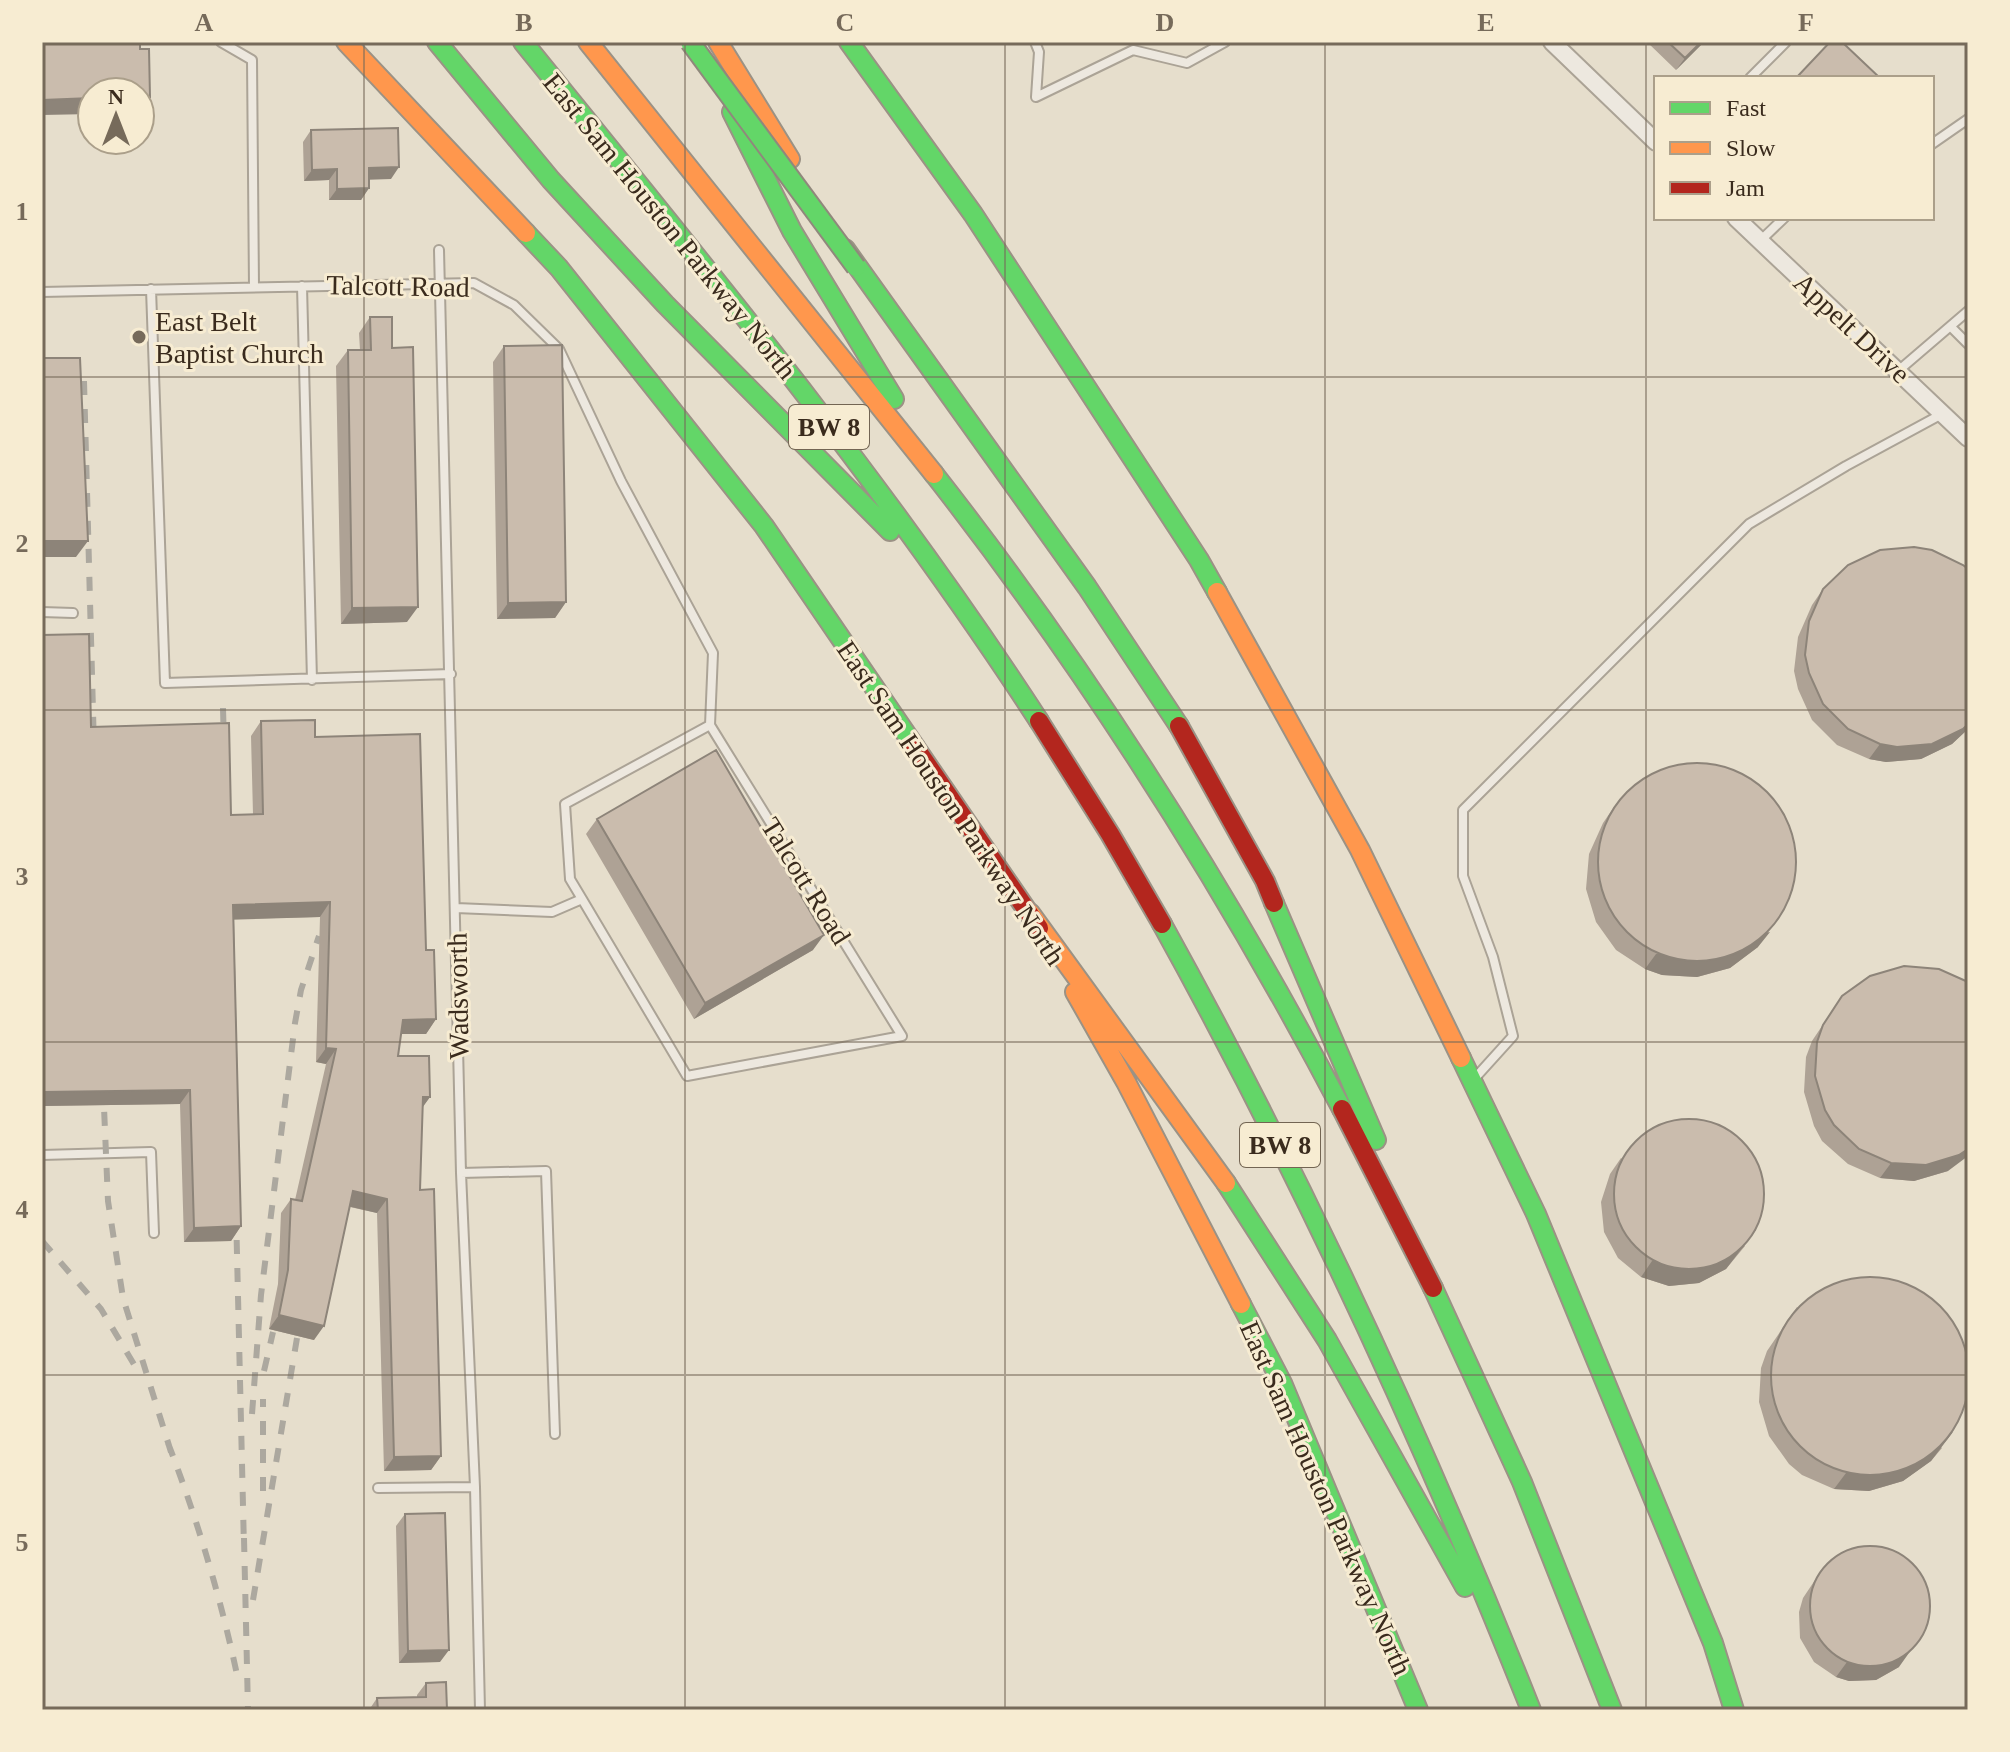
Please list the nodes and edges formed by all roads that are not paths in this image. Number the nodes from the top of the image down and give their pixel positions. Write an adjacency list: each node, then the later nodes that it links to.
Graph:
1 (221, 42): 25 (lane)
2 (346, 42): 43 (main road, East Sam Houston Parkway North)
3 (437, 42): 37 (main road)
4 (523, 42): 37 (main road, East Sam Houston Parkway North / BW 8)
5 (588, 42): 34 (main road, East Sam Houston Parkway North / BW 8)
6 (690, 42): 22 (main road, bridge)
7 (698, 42): 34 (main road)
8 (718, 42): 22 (main road, bridge)
9 (849, 42): 44 (main road)
10 (1035, 42): 11 (lane)
11 (1225, 42)
12 (1552, 42): 16 (street)
13 (1786, 42): 14 (lane)
14 (1752, 76)
15 (1968, 119): 17 (lane)
16 (1654, 140)
17 (1934, 143)
18 (1738, 220): 20 (street, Appelt Drive)
19 (1782, 220): 20 (lane)
20 (1760, 241): 31 (street, Appelt Drive)
21 (439, 250): 23 (lane, Wadsworth)
22 (856, 267): 48 (main road)
23 (441, 283): 24 (lane, Talcott Road); 38 (lane, Wadsworth); 40 (lane, Talcott Road)
24 (302, 286): 25 (lane, Talcott Road); 39 (lane)
25 (254, 287): 26 (lane, Talcott Road)
26 (151, 289): 27 (lane, Talcott Road); 39 (lane)
27 (42, 292)
28 (1968, 311): 29 (lane)
29 (1951, 327): 30 (lane); 31 (lane)
30 (1968, 344)
31 (1898, 372): 32 (street, Appelt Drive)
32 (1942, 413): 33 (street, Appelt Drive); 44 (lane)
33 (1968, 438)
34 (1005, 567): 48 (main road, East Sam Houston Parkway North / BW 8)
35 (42, 612): 36 (lane)
36 (73, 613)
37 (967, 613): 54 (main road, East Sam Houston Parkway North / BW 8)
38 (451, 674): 39 (lane); 42 (lane, Wadsworth)
39 (312, 680)
40 (710, 725): 41 (lane); 41 (lane, Talcott Road)
41 (582, 899): 42 (lane)
42 (456, 908): 46 (lane, Wadsworth)
43 (1030, 913): 53 (main road, East Sam Houston Parkway North); 54 (main road)
44 (1471, 1082): 56 (main road)
45 (42, 1155): 47 (lane)
46 (461, 1173): 49 (lane); 50 (lane, Wadsworth)
47 (154, 1233)
48 (1491, 1410): 55 (main road, East Sam Houston Parkway North / BW 8)
49 (555, 1434)
50 (475, 1487): 51 (lane); 52 (lane, Wadsworth)
51 (378, 1488)
52 (480, 1710)
53 (1418, 1710)
54 (1531, 1710)
55 (1612, 1710)
56 (1734, 1710)

